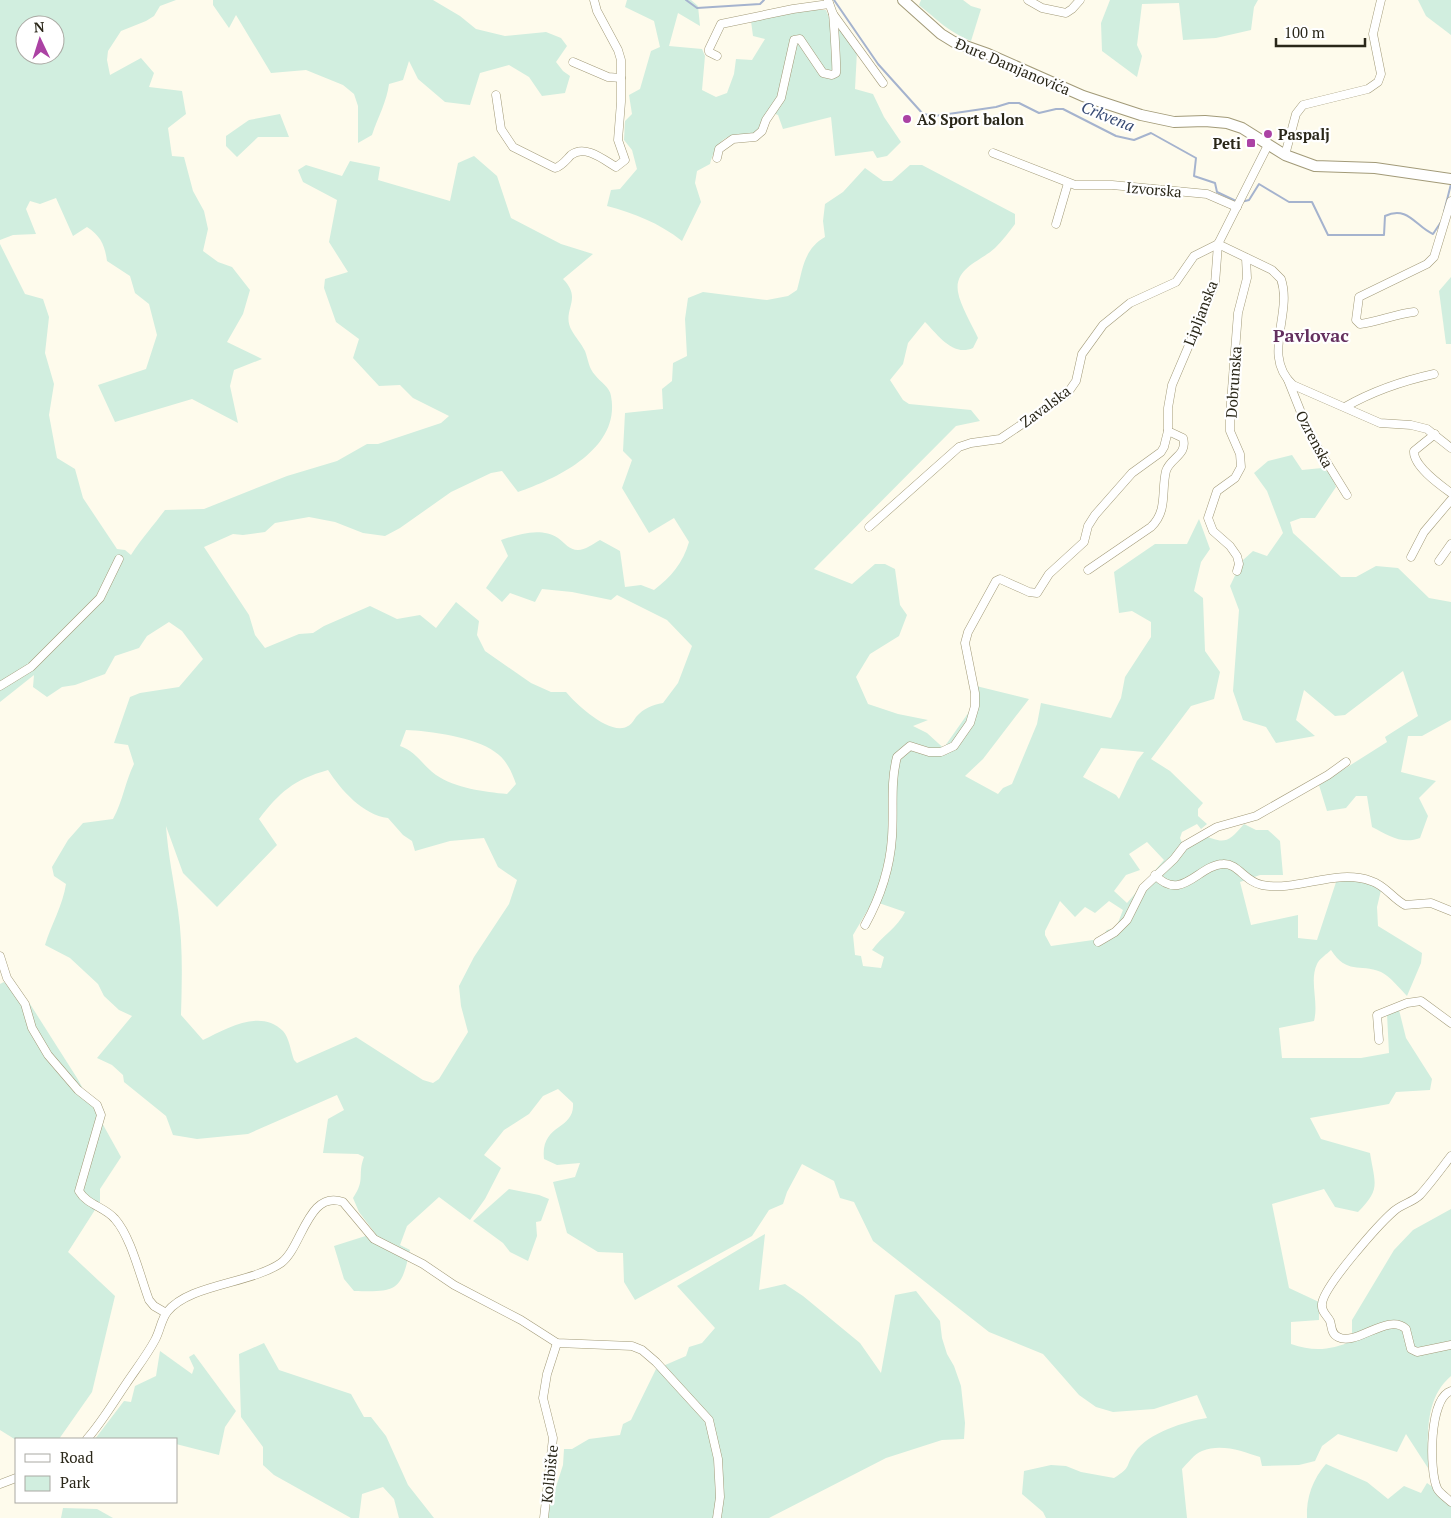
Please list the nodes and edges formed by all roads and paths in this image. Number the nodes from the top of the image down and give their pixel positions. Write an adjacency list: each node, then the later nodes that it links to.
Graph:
1 (594, 0): 10 (street)
2 (1028, 0): 3 (street)
3 (1080, 0)
4 (1381, 0): 15 (street)
5 (828, 2): 7 (street); 8 (street)
6 (908, 2): 13 (main road, Đure Damjanovića)
7 (833, 14): 11 (street); 16 (street)
8 (717, 56)
9 (573, 62): 10 (street)
10 (621, 78): 12 (street)
11 (883, 83)
12 (496, 95)
13 (1268, 145): 15 (main road, Đure Damjanovića); 20 (street, Lipljanska)
14 (993, 153): 18 (street, Izvorska)
15 (1285, 155): 17 (main road, Đure Damjanovića)
16 (717, 158)
17 (1449, 179)
18 (1068, 183): 20 (street, Izvorska); 21 (street)
19 (1451, 201): 24 (street)
20 (1239, 203): 22 (street, Lipljanska)
21 (1056, 224)
22 (1218, 244): 23 (street, Ozrenska); 28 (street, Lipljanska); 34 (street, Zavalska)
23 (1246, 258): 26 (street, Ozrenska); 40 (street, Dobrunska)
24 (1414, 312)
25 (1434, 374): 27 (street)
26 (1288, 380): 27 (street, Ozrenska); 32 (street, Ozrenska)
27 (1344, 407): 29 (street, Ozrenska)
28 (1168, 431): 39 (street); 45 (street, Lipljanska)
29 (1435, 434): 30 (street, Ozrenska); 31 (street)
30 (1451, 448)
31 (1451, 494)
32 (1347, 495)
33 (1451, 500): 36 (street)
34 (869, 527)
35 (1451, 544): 38 (street)
36 (1411, 556)
37 (119, 559): 41 (street)
38 (1439, 562)
39 (1088, 570)
40 (1237, 571)
41 (0, 686)
42 (1346, 762): 43 (street)
43 (1155, 875): 44 (street); 46 (street)
44 (1451, 912)
45 (866, 925)
46 (1098, 942)
47 (0, 956): 51 (street)
48 (1451, 1023): 49 (street)
49 (1379, 1040)
50 (1451, 1156): 53 (street)
51 (166, 1313): 52 (street); 55 (street)
52 (557, 1343): 59 (street, Kolibište); 60 (street)
53 (1451, 1345)
54 (1451, 1391): 58 (street)
55 (87, 1438)
56 (15, 1478): 57 (street)
57 (0, 1484)
58 (1451, 1502)
59 (544, 1518)
60 (717, 1518)

